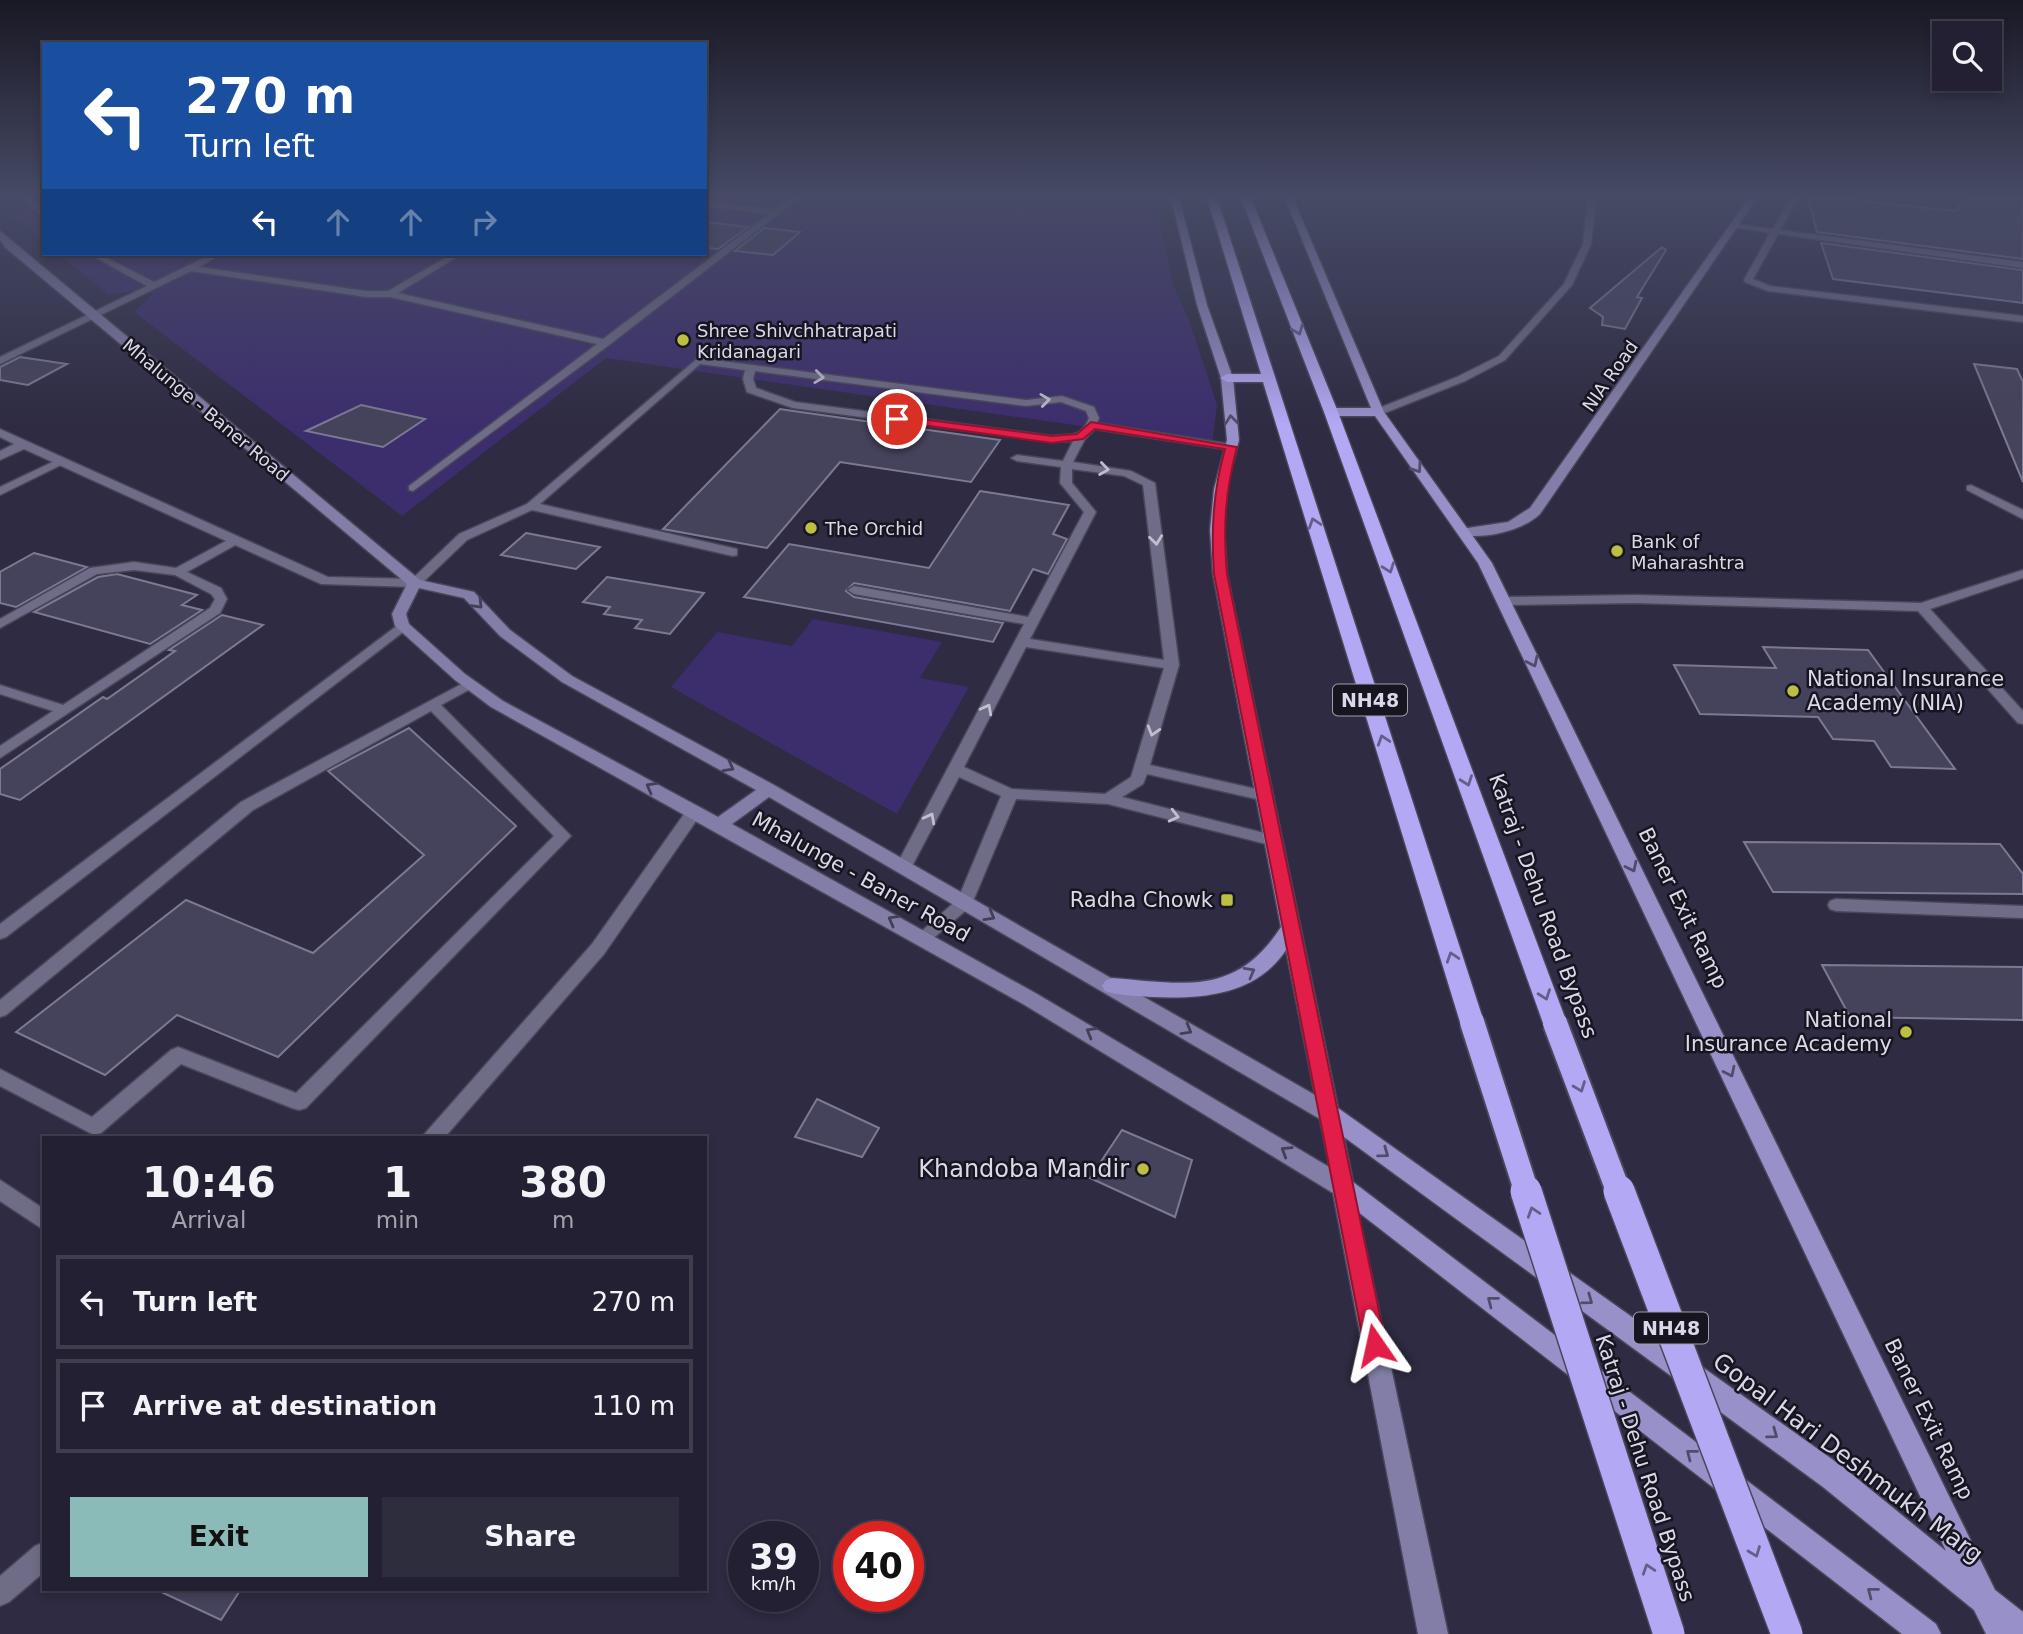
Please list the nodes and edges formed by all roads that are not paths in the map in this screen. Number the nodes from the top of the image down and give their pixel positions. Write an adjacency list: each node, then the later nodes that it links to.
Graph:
1 (39, 274): 16 (main road, Mhalunge - Baner Road)
2 (132, 274): 14 (lane)
3 (177, 274): 14 (lane)
4 (232, 274): 15 (lane)
5 (424, 274): 15 (lane)
6 (696, 274): 18 (lane)
7 (1194, 274): 21 (main road)
8 (1236, 274): 22 (highway, Katraj - Dehu Road Bypass / NH48)
9 (1277, 274): 23 (highway, Katraj - Dehu Road Bypass / NH48, one-way to 23)
10 (1321, 274): 24 (main road, Baner Exit Ramp)
11 (1573, 274): 24 (lane)
12 (1699, 274): 39 (main road, NIA Road)
13 (1751, 274): 17 (lane)
14 (154, 286): 16 (lane)
15 (390, 294): 18 (lane)
16 (93, 316): 19 (lane); 44 (main road, Mhalunge - Baner Road)
17 (2023, 319)
18 (606, 343): 34 (lane)
19 (0, 361)
20 (751, 368): 25 (lane, one-way to 25); 26 (lane); 37 (lane)
21 (1227, 378): 22 (highway); 29 (main road, one-way to 21)
22 (1269, 378): 88 (highway, Katraj - Dehu Road Bypass / NH48, one-way to 22, bridge)
23 (1331, 412): 24 (main road); 89 (highway, Katraj - Dehu Road Bypass / NH48, one-way to 89, bridge)
24 (1378, 412): 39 (main road, Baner Exit Ramp, one-way to 39)
25 (1091, 425): 26 (lane); 29 (lane)
26 (1080, 437): 33 (lane)
27 (3, 438): 28 (street)
28 (24, 444): 30 (street); 32 (street)
29 (1231, 447): 63 (main road)
30 (0, 456)
31 (1017, 458): 33 (lane)
32 (61, 461): 36 (lane); 40 (street)
33 (1067, 464): 48 (lane); 52 (lane, one-way to 52)
34 (413, 488)
35 (1971, 488): 38 (lane)
36 (0, 492)
37 (531, 506): 41 (lane); 44 (lane)
38 (2023, 515)
39 (1466, 532): 46 (main road, Baner Exit Ramp)
40 (235, 540): 42 (lane); 44 (street)
41 (733, 552)
42 (178, 572): 49 (lane); 56 (lane)
43 (2023, 574): 47 (lane)
44 (415, 583): 50 (main road); 61 (main road, Mhalunge - Baner Road, one-way to 61)
45 (854, 590): 48 (lane)
46 (1504, 601): 47 (lane); 85 (main road, Baner Exit Ramp, one-way to 85)
47 (1922, 607): 57 (lane)
48 (1033, 622): 51 (lane)
49 (0, 624)
50 (402, 626): 53 (main road, Mhalunge - Baner Road); 73 (lane)
51 (1022, 642): 52 (lane); 60 (lane, one-way to 51)
52 (1172, 665): 59 (lane, one-way to 59)
53 (469, 684): 55 (lane); 65 (main road, Mhalunge - Baner Road, one-way to 53)
54 (0, 689): 56 (lane)
55 (432, 704): 76 (lane); 77 (lane)
56 (65, 710): 58 (lane)
57 (2023, 720)
58 (0, 753)
59 (1142, 768): 63 (lane); 64 (lane)
60 (955, 769): 62 (lane); 68 (lane, one-way to 60)
61 (768, 789): 66 (main road); 68 (main road, Mhalunge - Baner Road)
62 (1010, 794): 64 (lane); 69 (lane)
63 (1265, 796): 67 (main road)
64 (1108, 800): 67 (lane, one-way to 67)
65 (695, 811): 66 (main road, Mhalunge - Baner Road); 79 (lane)
66 (720, 824): 74 (main road, Mhalunge - Baner Road, one-way to 66)
67 (1274, 841): 72 (main road)
68 (904, 866): 69 (main road, Mhalunge - Baner Road)
69 (965, 902): 74 (lane); 75 (main road, Mhalunge - Baner Road, one-way to 75)
70 (1836, 905): 71 (lane)
71 (2023, 912)
72 (1291, 927): 75 (main road, one-way to 72); 78 (main road)
73 (0, 933)
74 (924, 937): 80 (main road, Mhalunge - Baner Road, one-way to 74)
75 (1112, 986): 78 (main road, Mhalunge - Baner Road, one-way to 78)
76 (0, 1010)
77 (0, 1077)
78 (1328, 1113): 80 (main road); 85 (main road, Gopal Hari Deshmukh Marg, one-way to 85)
79 (433, 1136)
80 (1343, 1187): 87 (main road); 90 (main road, one-way to 80)
81 (0, 1189): 82 (lane)
82 (42, 1220)
83 (42, 1557): 84 (lane)
84 (0, 1593)
85 (1984, 1600): 86 (main road, Gopal Hari Deshmukh Marg); 91 (main road, Baner Exit Ramp)
86 (2023, 1631)
87 (1433, 1634)
88 (1669, 1634)
89 (1787, 1634)
90 (1926, 1634)
91 (2001, 1634)

